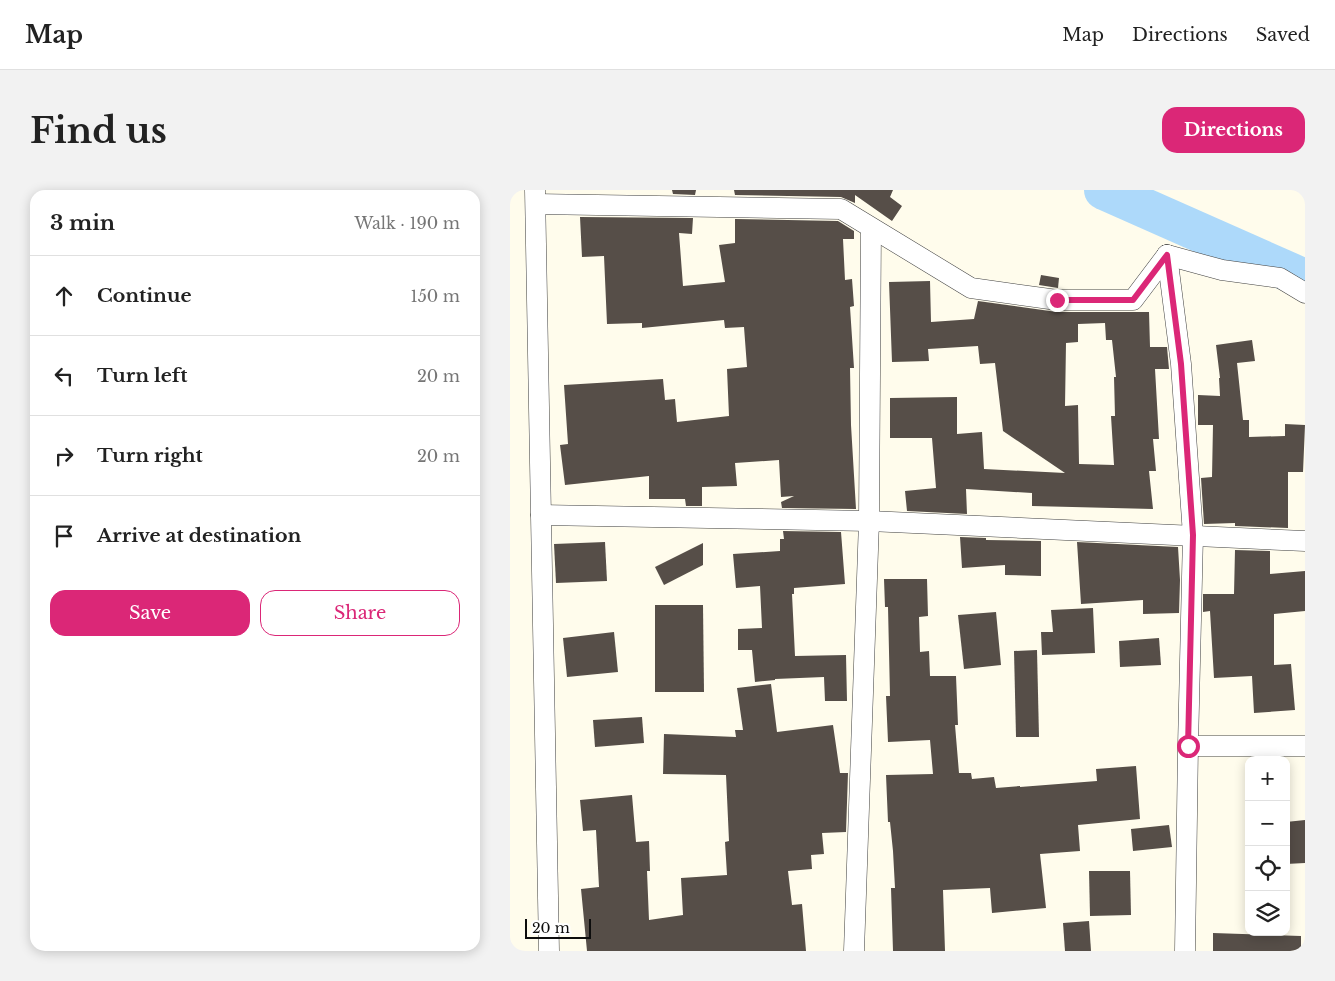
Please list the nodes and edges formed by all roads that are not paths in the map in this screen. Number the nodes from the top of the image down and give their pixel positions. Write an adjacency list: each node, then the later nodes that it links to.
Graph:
1 (536, 197): 2 (street); 5 (street)
2 (871, 228): 3 (street); 6 (street)
3 (1167, 255): 4 (street); 7 (street)
4 (1305, 293)
5 (540, 515): 6 (street); 11 (street)
6 (869, 521): 7 (street); 12 (street)
7 (1193, 535): 8 (street); 9 (street)
8 (1305, 541)
9 (1188, 746): 10 (street); 13 (street)
10 (1305, 746)
11 (549, 951)
12 (854, 951)
13 (1185, 951)

